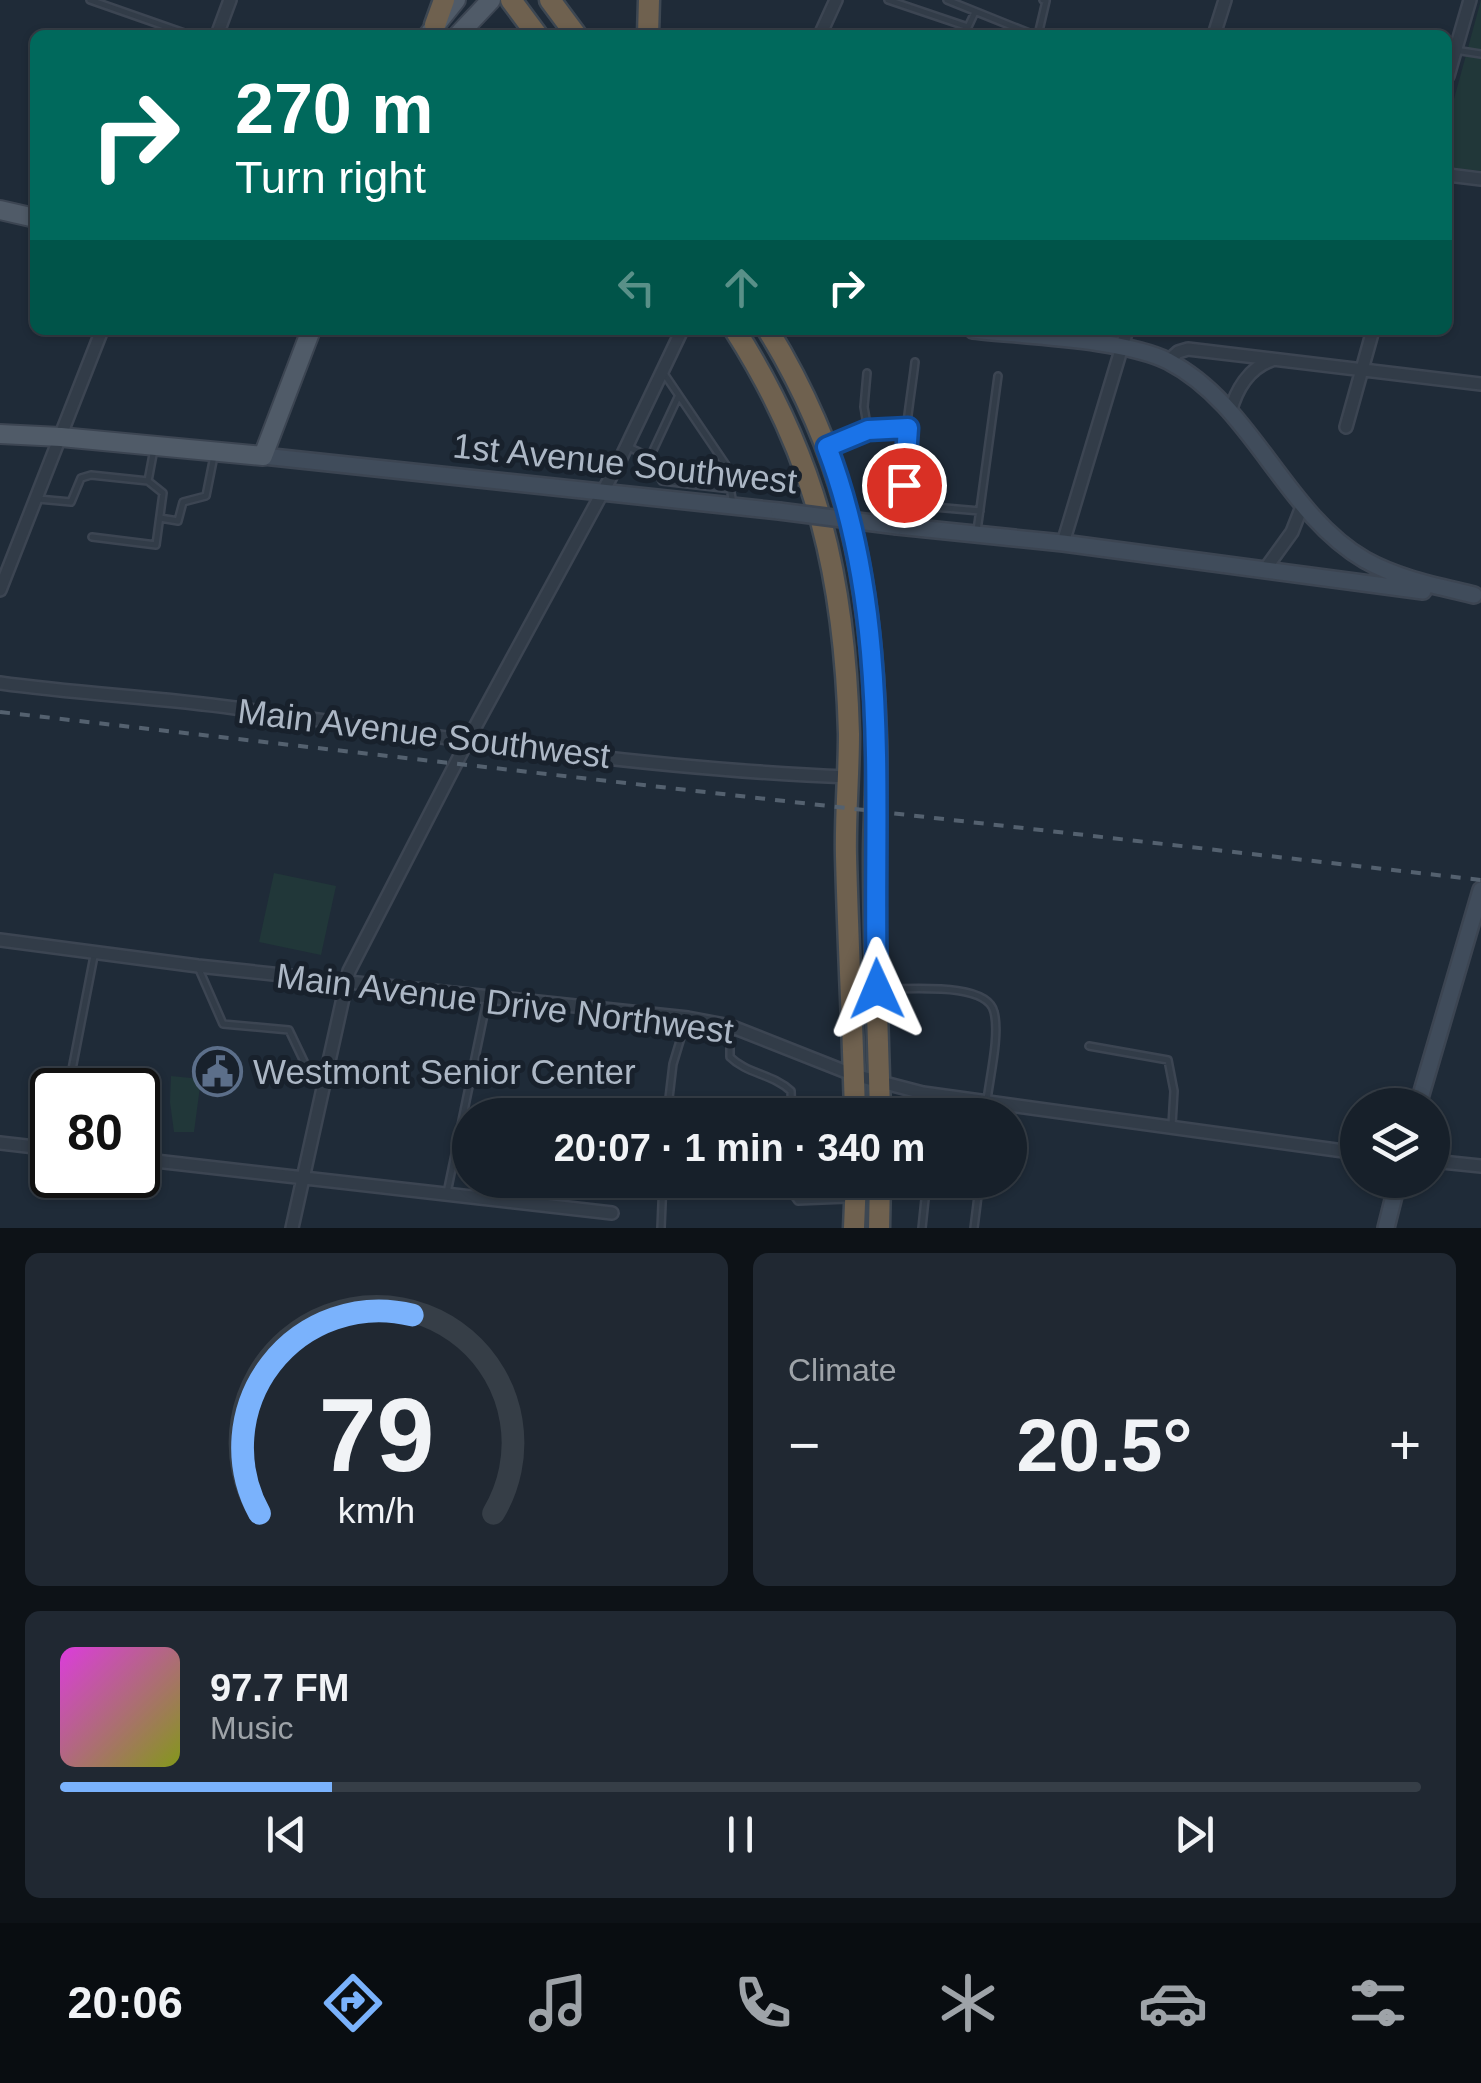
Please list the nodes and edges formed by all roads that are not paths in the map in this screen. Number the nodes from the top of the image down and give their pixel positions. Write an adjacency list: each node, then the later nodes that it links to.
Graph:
1 (90, 0): 16 (lane)
2 (230, 0): 17 (street)
3 (444, 0): 18 (highway)
4 (456, 0): 18 (main road)
5 (491, 0): 19 (main road)
6 (511, 0): 20 (highway)
7 (550, 0): 21 (highway)
8 (649, 0): 22 (highway)
9 (836, 0): 23 (street)
10 (888, 0): 15 (lane)
11 (947, 0): 15 (lane)
12 (1046, 0): 25 (lane)
13 (1225, 0): 26 (street)
14 (1473, 7): 27 (street)
15 (974, 12): 24 (lane)
16 (176, 30)
17 (219, 30)
18 (431, 30)
19 (463, 30)
20 (534, 30)
21 (572, 30)
22 (648, 30)
23 (822, 30)
24 (1023, 30)
25 (1037, 30)
26 (1216, 30)
27 (1455, 50): 28 (lane); 29 (street)
28 (1481, 54)
29 (1452, 61)
30 (1452, 176): 31 (street)
31 (1481, 179)
32 (0, 210): 33 (main road)
33 (30, 217)
34 (100, 335): 57 (street)
35 (309, 335): 62 (main road)
36 (680, 335): 47 (street)
37 (738, 335): 82 (highway)
38 (771, 335): 60 (highway)
39 (1014, 335): 42 (main road)
40 (1126, 335): 42 (street)
41 (1372, 335): 46 (street)
42 (1122, 348): 45 (main road); 76 (street)
43 (1283, 358): 45 (street); 46 (street); 52 (street)
44 (915, 362): 54 (lane)
45 (1168, 362): 52 (main road)
46 (1362, 370): 50 (street); 53 (street)
47 (662, 371): 51 (lane); 59 (street)
48 (867, 373): 55 (lane)
49 (998, 376): 72 (lane)
50 (1481, 384)
51 (678, 397): 63 (lane); 66 (lane)
52 (1230, 413): 70 (main road)
53 (1346, 427)
54 (908, 428): 55 (lane); 72 (lane)
55 (868, 430): 60 (lane)
56 (0, 434): 57 (main road, 1st Avenue Southwest)
57 (61, 436): 58 (main road, 1st Avenue Southwest); 68 (street)
58 (155, 446): 61 (main road, 1st Avenue Southwest); 64 (lane)
59 (626, 446): 63 (lane); 67 (street)
60 (827, 447): 88 (highway)
61 (214, 452): 62 (main road, 1st Avenue Southwest); 73 (lane)
62 (263, 456): 67 (main road, 1st Avenue Southwest)
63 (650, 458): 65 (lane)
64 (148, 481): 68 (lane); 73 (lane)
65 (662, 481): 66 (lane); 69 (lane)
66 (732, 488): 71 (lane)
67 (601, 492): 69 (main road, 1st Avenue Southwest); 81 (street)
68 (34, 499): 78 (street)
69 (660, 499): 71 (main road, 1st Avenue Southwest)
70 (1303, 504): 77 (street); 79 (main road)
71 (733, 507): 74 (main road, 1st Avenue Southwest, bridge)
72 (980, 511): 74 (lane)
73 (160, 518): 75 (lane)
74 (976, 534): 76 (main road, 1st Avenue Southwest)
75 (92, 537)
76 (1062, 543): 77 (main road, 1st Avenue Southwest)
77 (1266, 568): 79 (main road, 1st Avenue Southwest)
78 (0, 590)
79 (1477, 596)
80 (0, 683): 81 (street, Main Avenue Southwest)
81 (468, 740): 82 (street, Main Avenue Southwest); 87 (street)
82 (848, 777): 94 (highway)
83 (1480, 899): 97 (main road)
84 (0, 940): 85 (street, Main Avenue Drive Northwest)
85 (95, 952): 86 (street, Main Avenue Drive Northwest); 93 (lane)
86 (198, 966): 87 (street, Main Avenue Drive Northwest); 95 (lane)
87 (346, 982): 89 (street, Main Avenue Drive Northwest); 95 (street)
88 (877, 989): 96 (highway); 105 (lane)
89 (488, 997): 90 (street, Main Avenue Drive Northwest); 115 (lane)
90 (688, 1018): 91 (street, Main Avenue Drive Northwest); 99 (lane)
91 (730, 1026): 94 (street, Main Avenue Drive Northwest); 100 (lane)
92 (1089, 1046): 107 (lane)
93 (72, 1068)
94 (854, 1074): 96 (street, Main Avenue Drive Northwest); 101 (highway)
95 (324, 1076): 114 (street)
96 (879, 1082): 98 (street, Main Avenue Drive Northwest); 102 (highway)
97 (1423, 1088)
98 (923, 1093): 103 (lane); 104 (street, Main Avenue Drive Northwest)
99 (670, 1098)
100 (792, 1098)
101 (855, 1098)
102 (879, 1098)
103 (924, 1098)
104 (955, 1098)
105 (986, 1098)
106 (1027, 1108): 107 (street, Main Avenue Drive Northwest)
107 (1172, 1128): 110 (street, Main Avenue Drive Northwest)
108 (0, 1144): 109 (street)
109 (30, 1147)
110 (1340, 1151)
111 (160, 1161): 114 (street)
112 (1450, 1163): 113 (street)
113 (1481, 1166)
114 (303, 1177): 115 (street); 123 (street)
115 (447, 1193): 122 (street)
116 (662, 1198): 124 (lane)
117 (856, 1198): 125 (highway)
118 (880, 1198): 126 (highway)
119 (925, 1198): 127 (lane)
120 (978, 1198): 128 (lane)
121 (1394, 1198): 129 (main road)
122 (612, 1213)
123 (292, 1228)
124 (661, 1228)
125 (854, 1228)
126 (879, 1228)
127 (922, 1228)
128 (974, 1228)
129 (1386, 1228)

